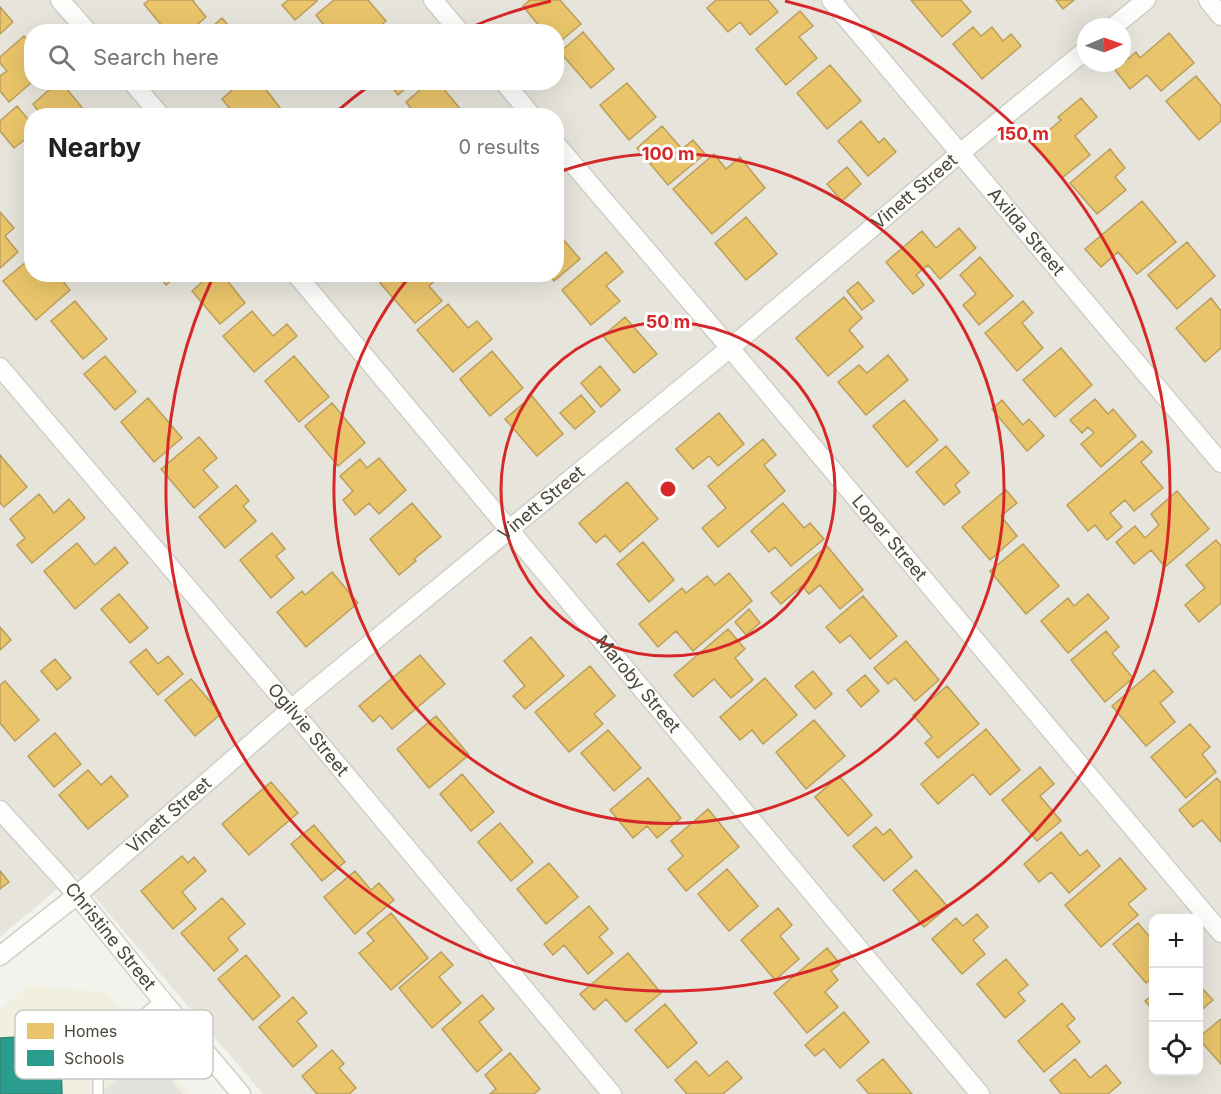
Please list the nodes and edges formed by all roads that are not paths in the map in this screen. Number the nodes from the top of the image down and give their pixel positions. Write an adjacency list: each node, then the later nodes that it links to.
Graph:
1 (60, 0): 8 (street)
2 (433, 0): 9 (street)
3 (831, 0): 16 (street, Axilda Street)
4 (1146, 0): 7 (street)
5 (1208, 0): 6 (street)
6 (1221, 16)
7 (1124, 18)
8 (81, 24)
9 (453, 24)
10 (1077, 57): 16 (street, Vinett Street)
11 (139, 90): 13 (street)
12 (511, 90): 14 (street)
13 (154, 108)
14 (525, 108)
15 (564, 153): 18 (street, Loper Street)
16 (959, 154): 18 (street, Vinett Street); 20 (street, Axilda Street)
17 (303, 282): 21 (street, Maroby Street)
18 (730, 348): 21 (street, Vinett Street); 25 (street, Loper Street)
19 (0, 367): 22 (street, Ogilvie Street)
20 (1221, 463)
21 (508, 529): 22 (street, Vinett Street); 33 (street, Maroby Street)
22 (291, 709): 24 (street, Vinett Street); 32 (street, Ogilvie Street)
23 (0, 810): 24 (street, Christine Street)
24 (76, 895): 26 (street, Vinett Street); 27 (street, Christine Street)
25 (1221, 933)
26 (0, 956)
27 (161, 999): 28 (lane); 29 (street, Christine Street)
28 (149, 1010)
29 (170, 1010)
30 (213, 1061): 31 (street, Christine Street)
31 (241, 1094)
32 (612, 1094)
33 (980, 1094)

